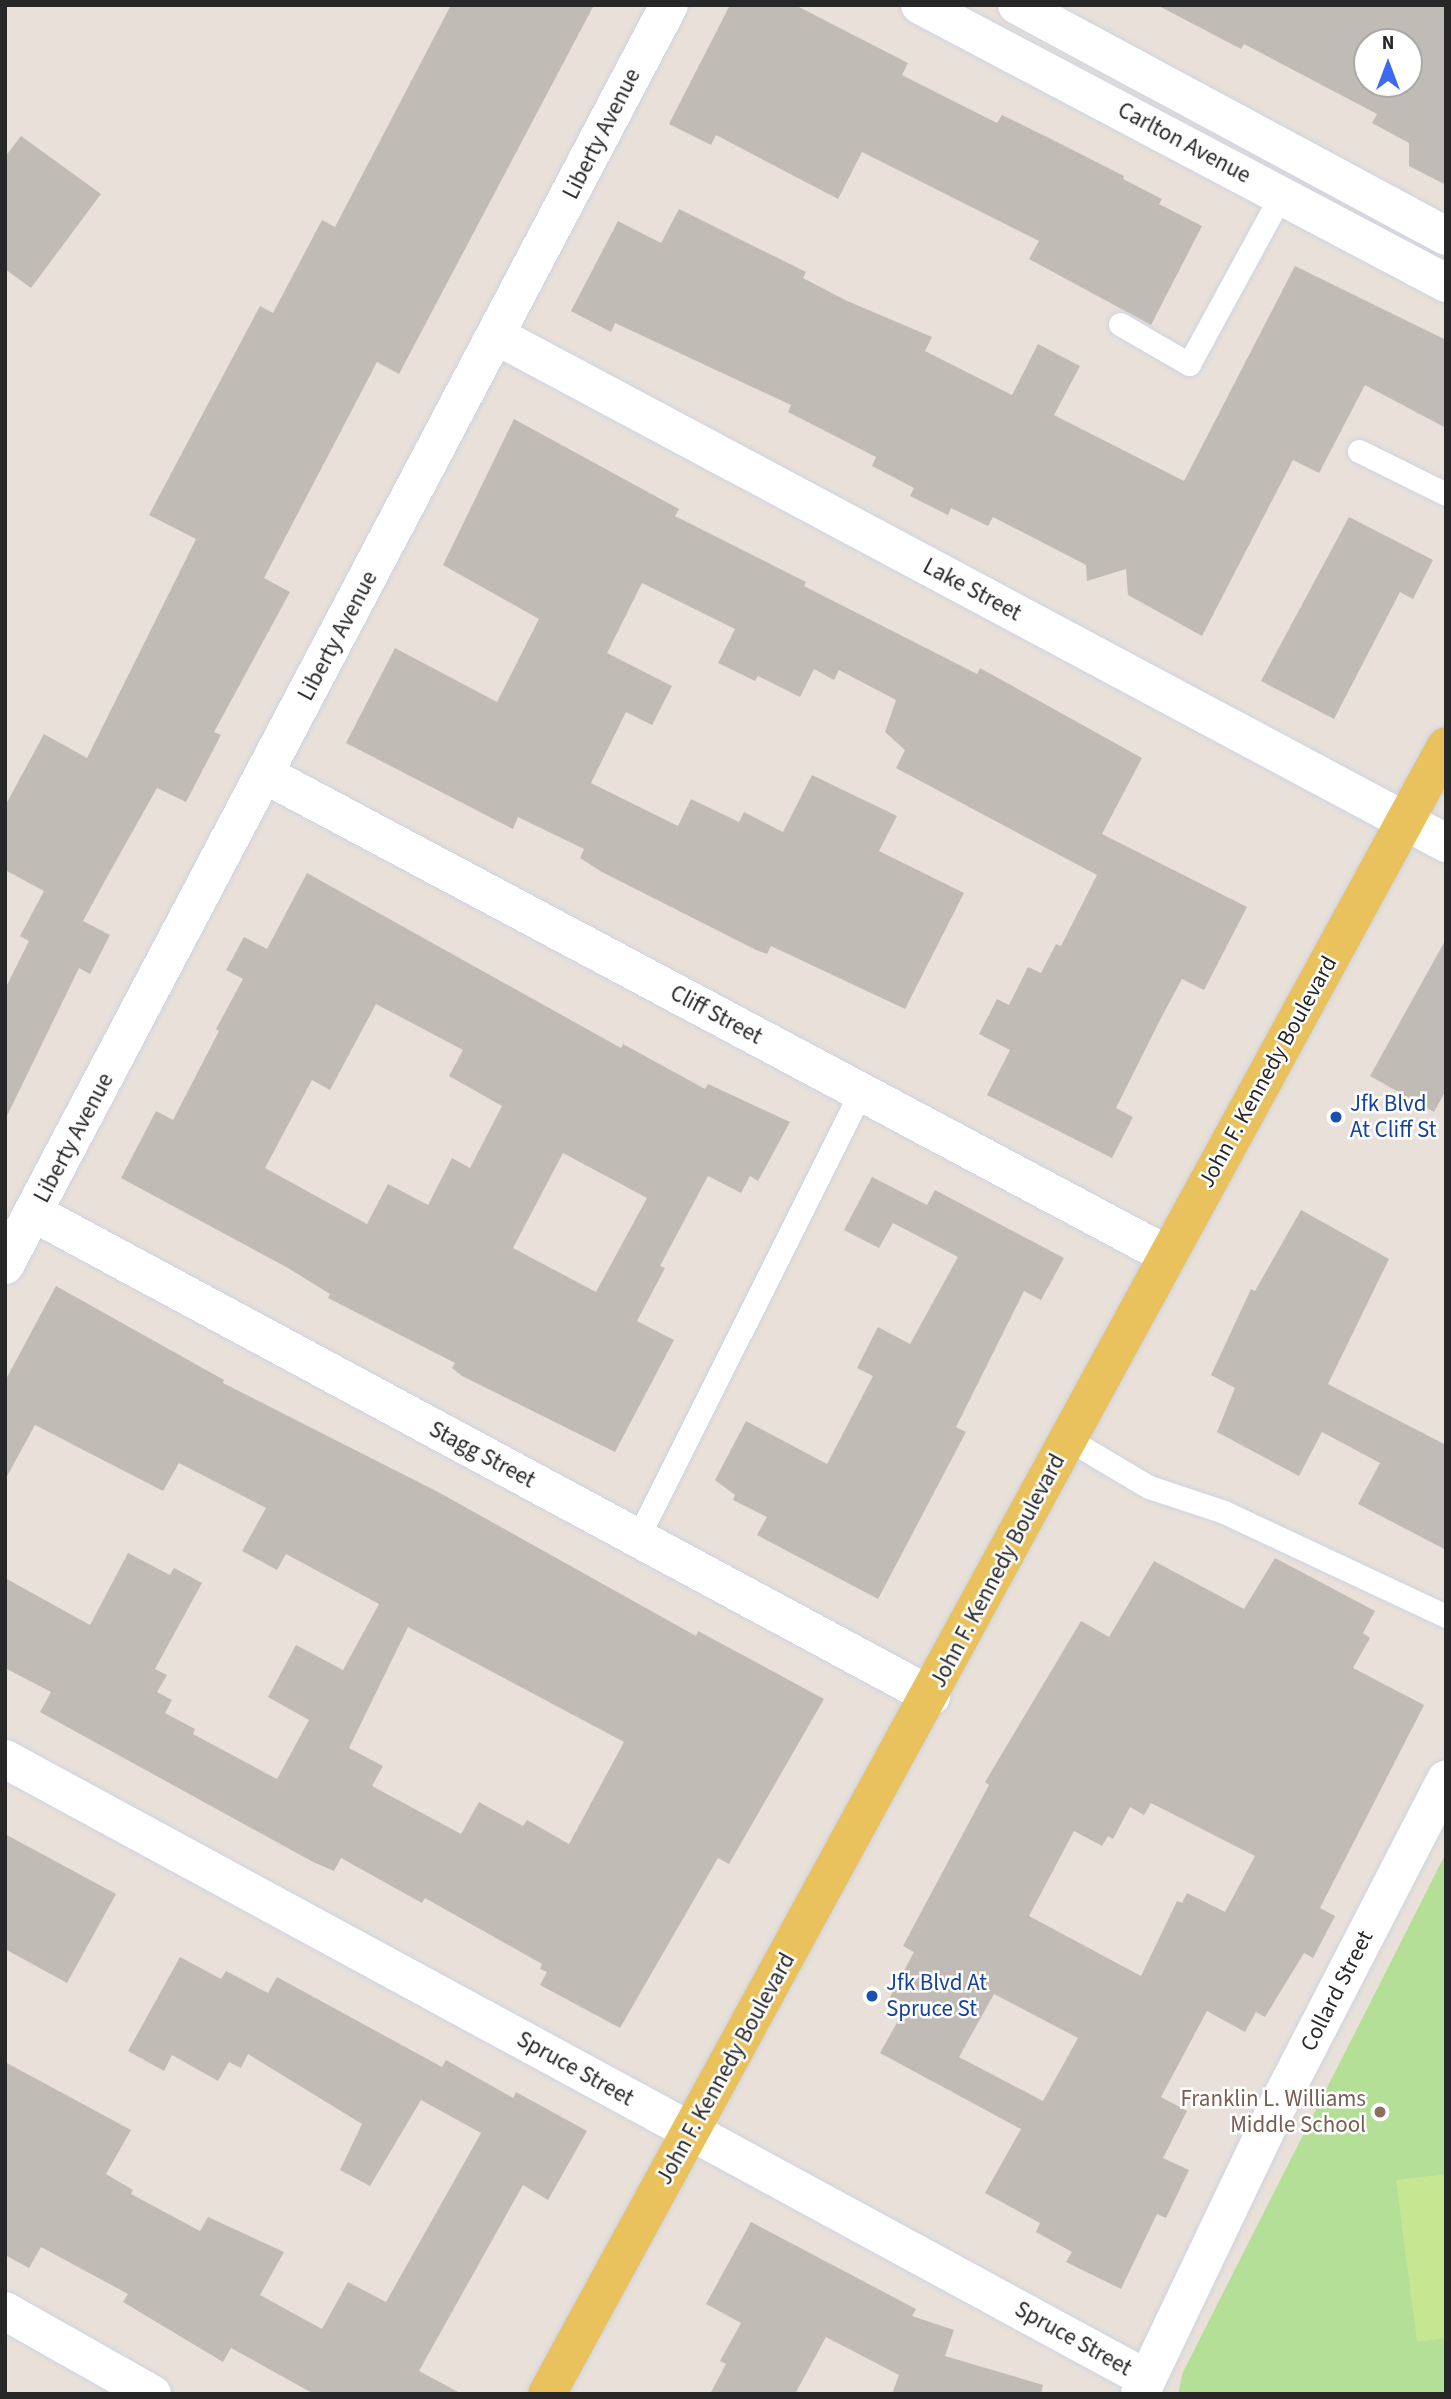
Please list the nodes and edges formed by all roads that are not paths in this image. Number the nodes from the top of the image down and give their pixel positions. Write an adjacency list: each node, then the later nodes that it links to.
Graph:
1 (669, 5): 12 (street, Liberty Avenue)
2 (920, 5): 5 (street, Carlton Avenue)
3 (1017, 5): 4 (street, Carlton Avenue)
4 (1107, 53): 5 (street); 7 (street, Carlton Avenue)
5 (1083, 90): 6 (street, Carlton Avenue)
6 (1280, 195): 9 (street, Carlton Avenue); 11 (lane)
7 (1403, 213): 8 (street, Carlton Avenue); 9 (street)
8 (1446, 236)
9 (1383, 250): 10 (street, Carlton Avenue)
10 (1446, 283)
11 (1120, 324)
12 (497, 336): 16 (street, Liberty Avenue); 17 (street, Lake Street)
13 (1359, 451): 14 (lane)
14 (1446, 494)
15 (1446, 746): 17 (main road, John F. Kennedy Boulevard)
16 (264, 774): 19 (street, Cliff Street); 20 (street, Liberty Avenue)
17 (1405, 822): 18 (street, Lake Street); 21 (main road, John F. Kennedy Boulevard)
18 (1446, 843)
19 (861, 1092): 21 (street, Cliff Street); 24 (lane)
20 (34, 1213): 22 (street, Liberty Avenue); 24 (street, Stagg Street)
21 (1167, 1255): 23 (main road, John F. Kennedy Boulevard)
22 (5, 1265)
23 (1068, 1439): 25 (lane); 26 (main road, John F. Kennedy Boulevard)
24 (637, 1539): 26 (street, Stagg Street)
25 (1446, 1616)
26 (931, 1696): 29 (main road, John F. Kennedy Boulevard)
27 (5, 1759): 29 (street, Spruce Street)
28 (1446, 1780): 31 (street, Collard Street)
29 (692, 2132): 31 (street, Spruce Street); 33 (main road, John F. Kennedy Boulevard)
30 (5, 2311): 32 (street)
31 (1142, 2386)
32 (152, 2394)
33 (547, 2394)

